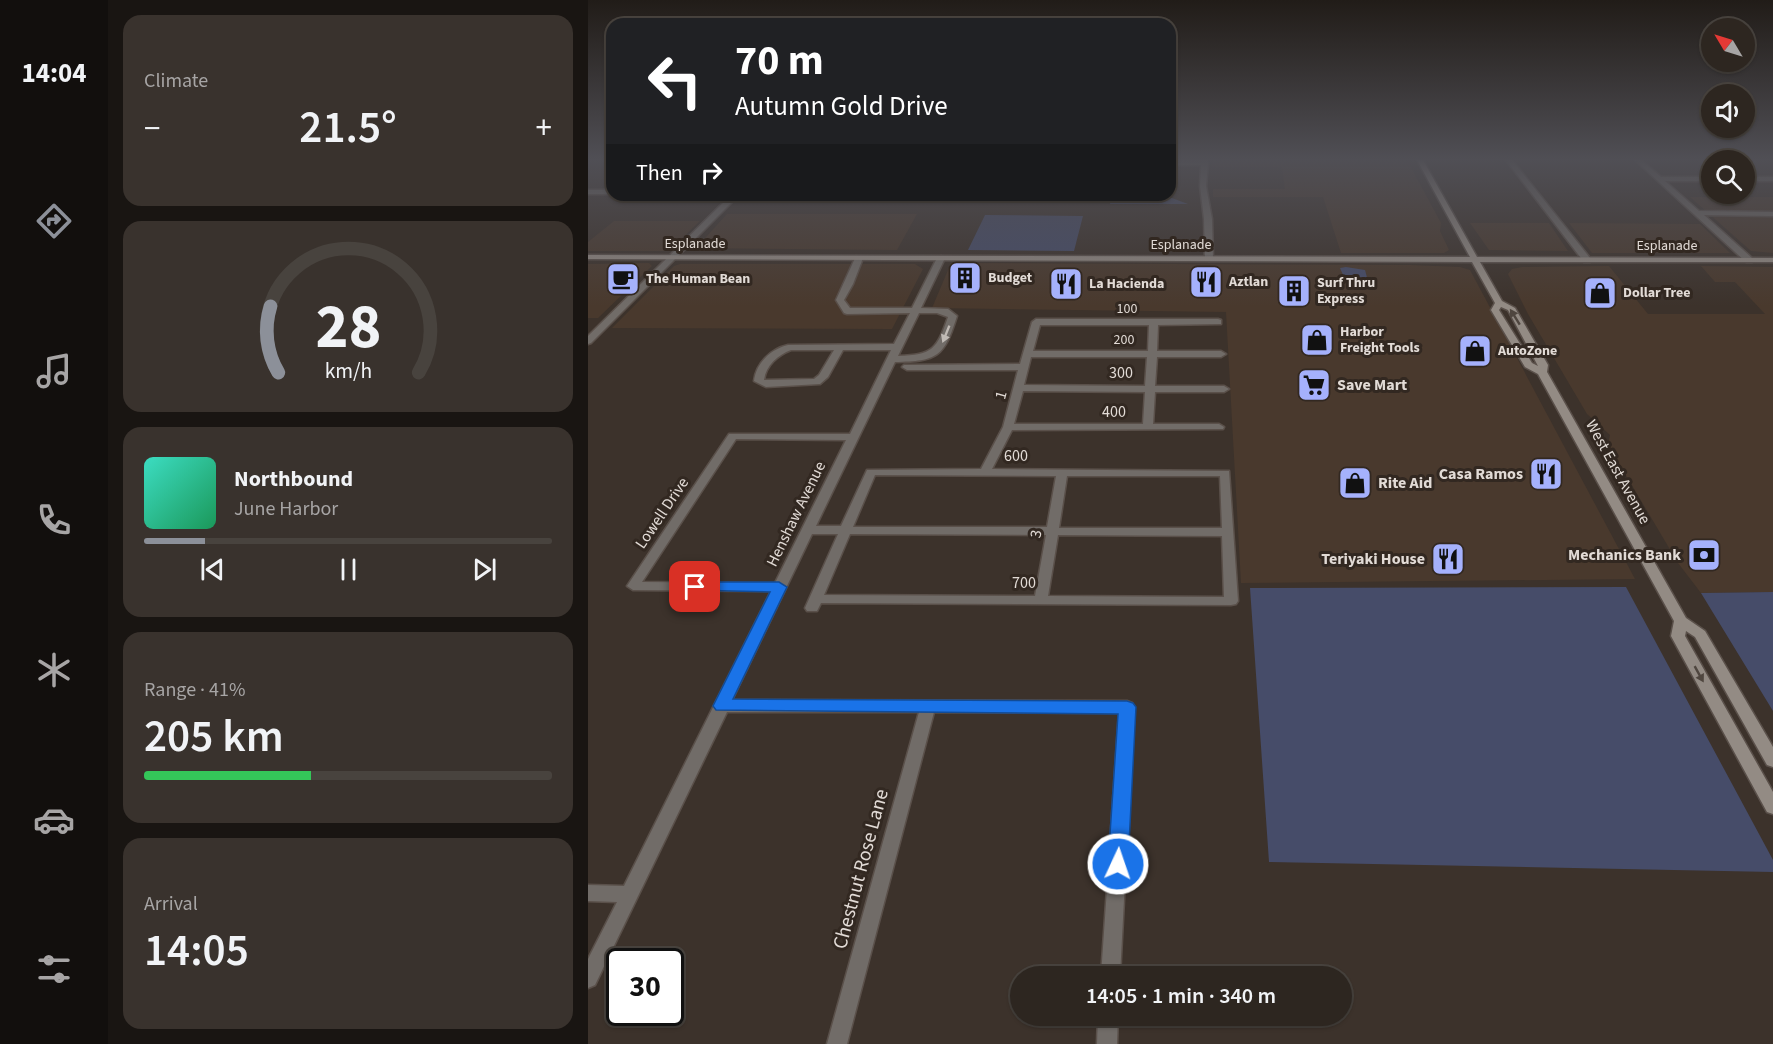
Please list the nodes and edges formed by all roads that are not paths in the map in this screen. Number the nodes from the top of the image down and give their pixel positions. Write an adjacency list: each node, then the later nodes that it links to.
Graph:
1 (721, 209): 9 (street)
2 (1206, 209): 12 (street)
3 (1447, 209): 13 (main road, West East Avenue)
4 (1547, 209): 14 (street)
5 (1694, 209): 6 (street)
6 (1699, 213): 7 (street); 15 (street)
7 (1773, 214)
8 (588, 257): 9 (main road, Esplanade)
9 (671, 257): 10 (main road, Esplanade); 21 (street)
10 (859, 258): 11 (main road, Esplanade); 17 (street)
11 (941, 258): 12 (main road, Esplanade); 17 (street, Henshaw Avenue)
12 (1209, 259): 13 (main road, Esplanade)
13 (1475, 259): 14 (main road, Esplanade); 44 (main road, West East Avenue)
14 (1587, 260): 15 (main road, Esplanade)
15 (1749, 260): 16 (main road, Esplanade)
16 (1773, 260)
17 (916, 311): 26 (street, Henshaw Avenue); 26 (street, one-way to 26)
18 (1036, 322): 19 (street, 100); 24 (street, 1)
19 (1154, 322): 20 (street, 100); 23 (street)
20 (1218, 322)
21 (588, 341)
22 (840, 348): 22 (street); 26 (street)
23 (1152, 353): 24 (street, 200); 25 (street, 200); 29 (street)
24 (1027, 354): 27 (street, 1)
25 (1221, 354)
26 (892, 358): 27 (street); 34 (street, Henshaw Avenue)
27 (1023, 367): 28 (street, 1)
28 (1018, 388): 29 (street, 300); 31 (street, 1)
29 (1150, 388): 30 (street, 300); 32 (street)
30 (1224, 389)
31 (1008, 427): 32 (street, 400); 35 (street, 1)
32 (1148, 427): 33 (street, 400)
33 (1220, 428)
34 (853, 437): 37 (street, Henshaw Avenue); 41 (street, Lowell Drive)
35 (985, 472): 36 (street, 600); 38 (street, 600)
36 (1062, 473): 39 (street, 3); 40 (street, 600)
37 (808, 530): 38 (street); 41 (street, Henshaw Avenue)
38 (846, 530): 39 (street); 43 (street, 600)
39 (1053, 531): 40 (street); 42 (street, 3)
40 (1227, 532): 42 (street, 700)
41 (779, 587): 45 (street, Henshaw Avenue)
42 (1041, 600): 43 (street, 700)
43 (814, 604)
44 (1681, 621): 47 (main road, West East Avenue); 48 (main road, West East Avenue, one-way to 48)
45 (722, 706): 46 (street); 50 (street, Henshaw Avenue)
46 (928, 706): 51 (street); 54 (street, Chestnut Rose Lane)
47 (1773, 761)
48 (1773, 807)
49 (588, 893): 50 (street)
50 (630, 894): 52 (street, Henshaw Avenue)
51 (1112, 966)
52 (588, 980)
53 (1108, 1026): 55 (street)
54 (837, 1044)
55 (1107, 1044)

